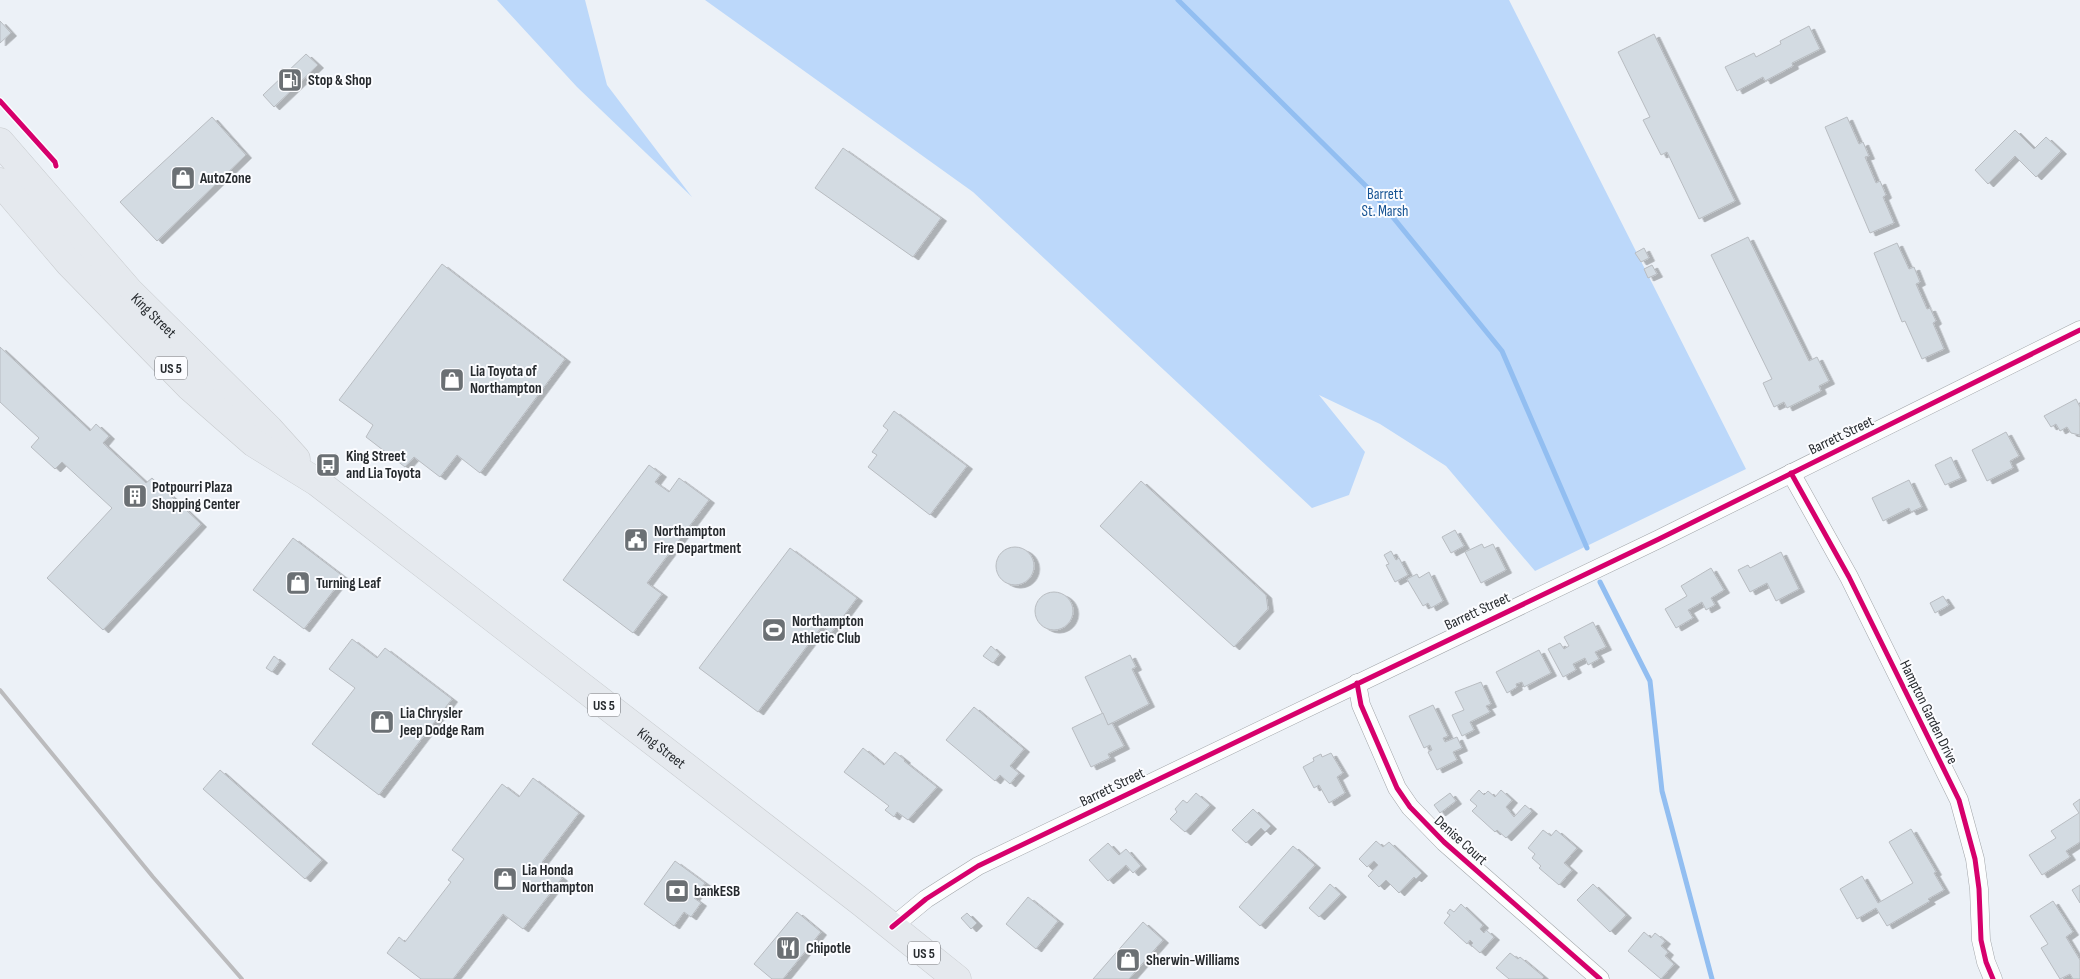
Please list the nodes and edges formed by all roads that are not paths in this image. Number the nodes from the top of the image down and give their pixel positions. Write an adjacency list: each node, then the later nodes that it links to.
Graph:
1 (0, 142): 5 (main road, King Street / US 5)
2 (0, 182): 5 (main road, King Street / US 5)
3 (2080, 330): 4 (street, Barrett Street)
4 (1791, 473): 6 (street, Barrett Street); 10 (street, Hampton Garden Drive)
5 (317, 482): 7 (main road, King Street / US 5)
6 (1357, 683): 7 (street, Barrett Street); 9 (street, Denise Court)
7 (892, 927): 8 (main road, King Street / US 5)
8 (957, 979)
9 (1600, 979)
10 (1993, 979)

